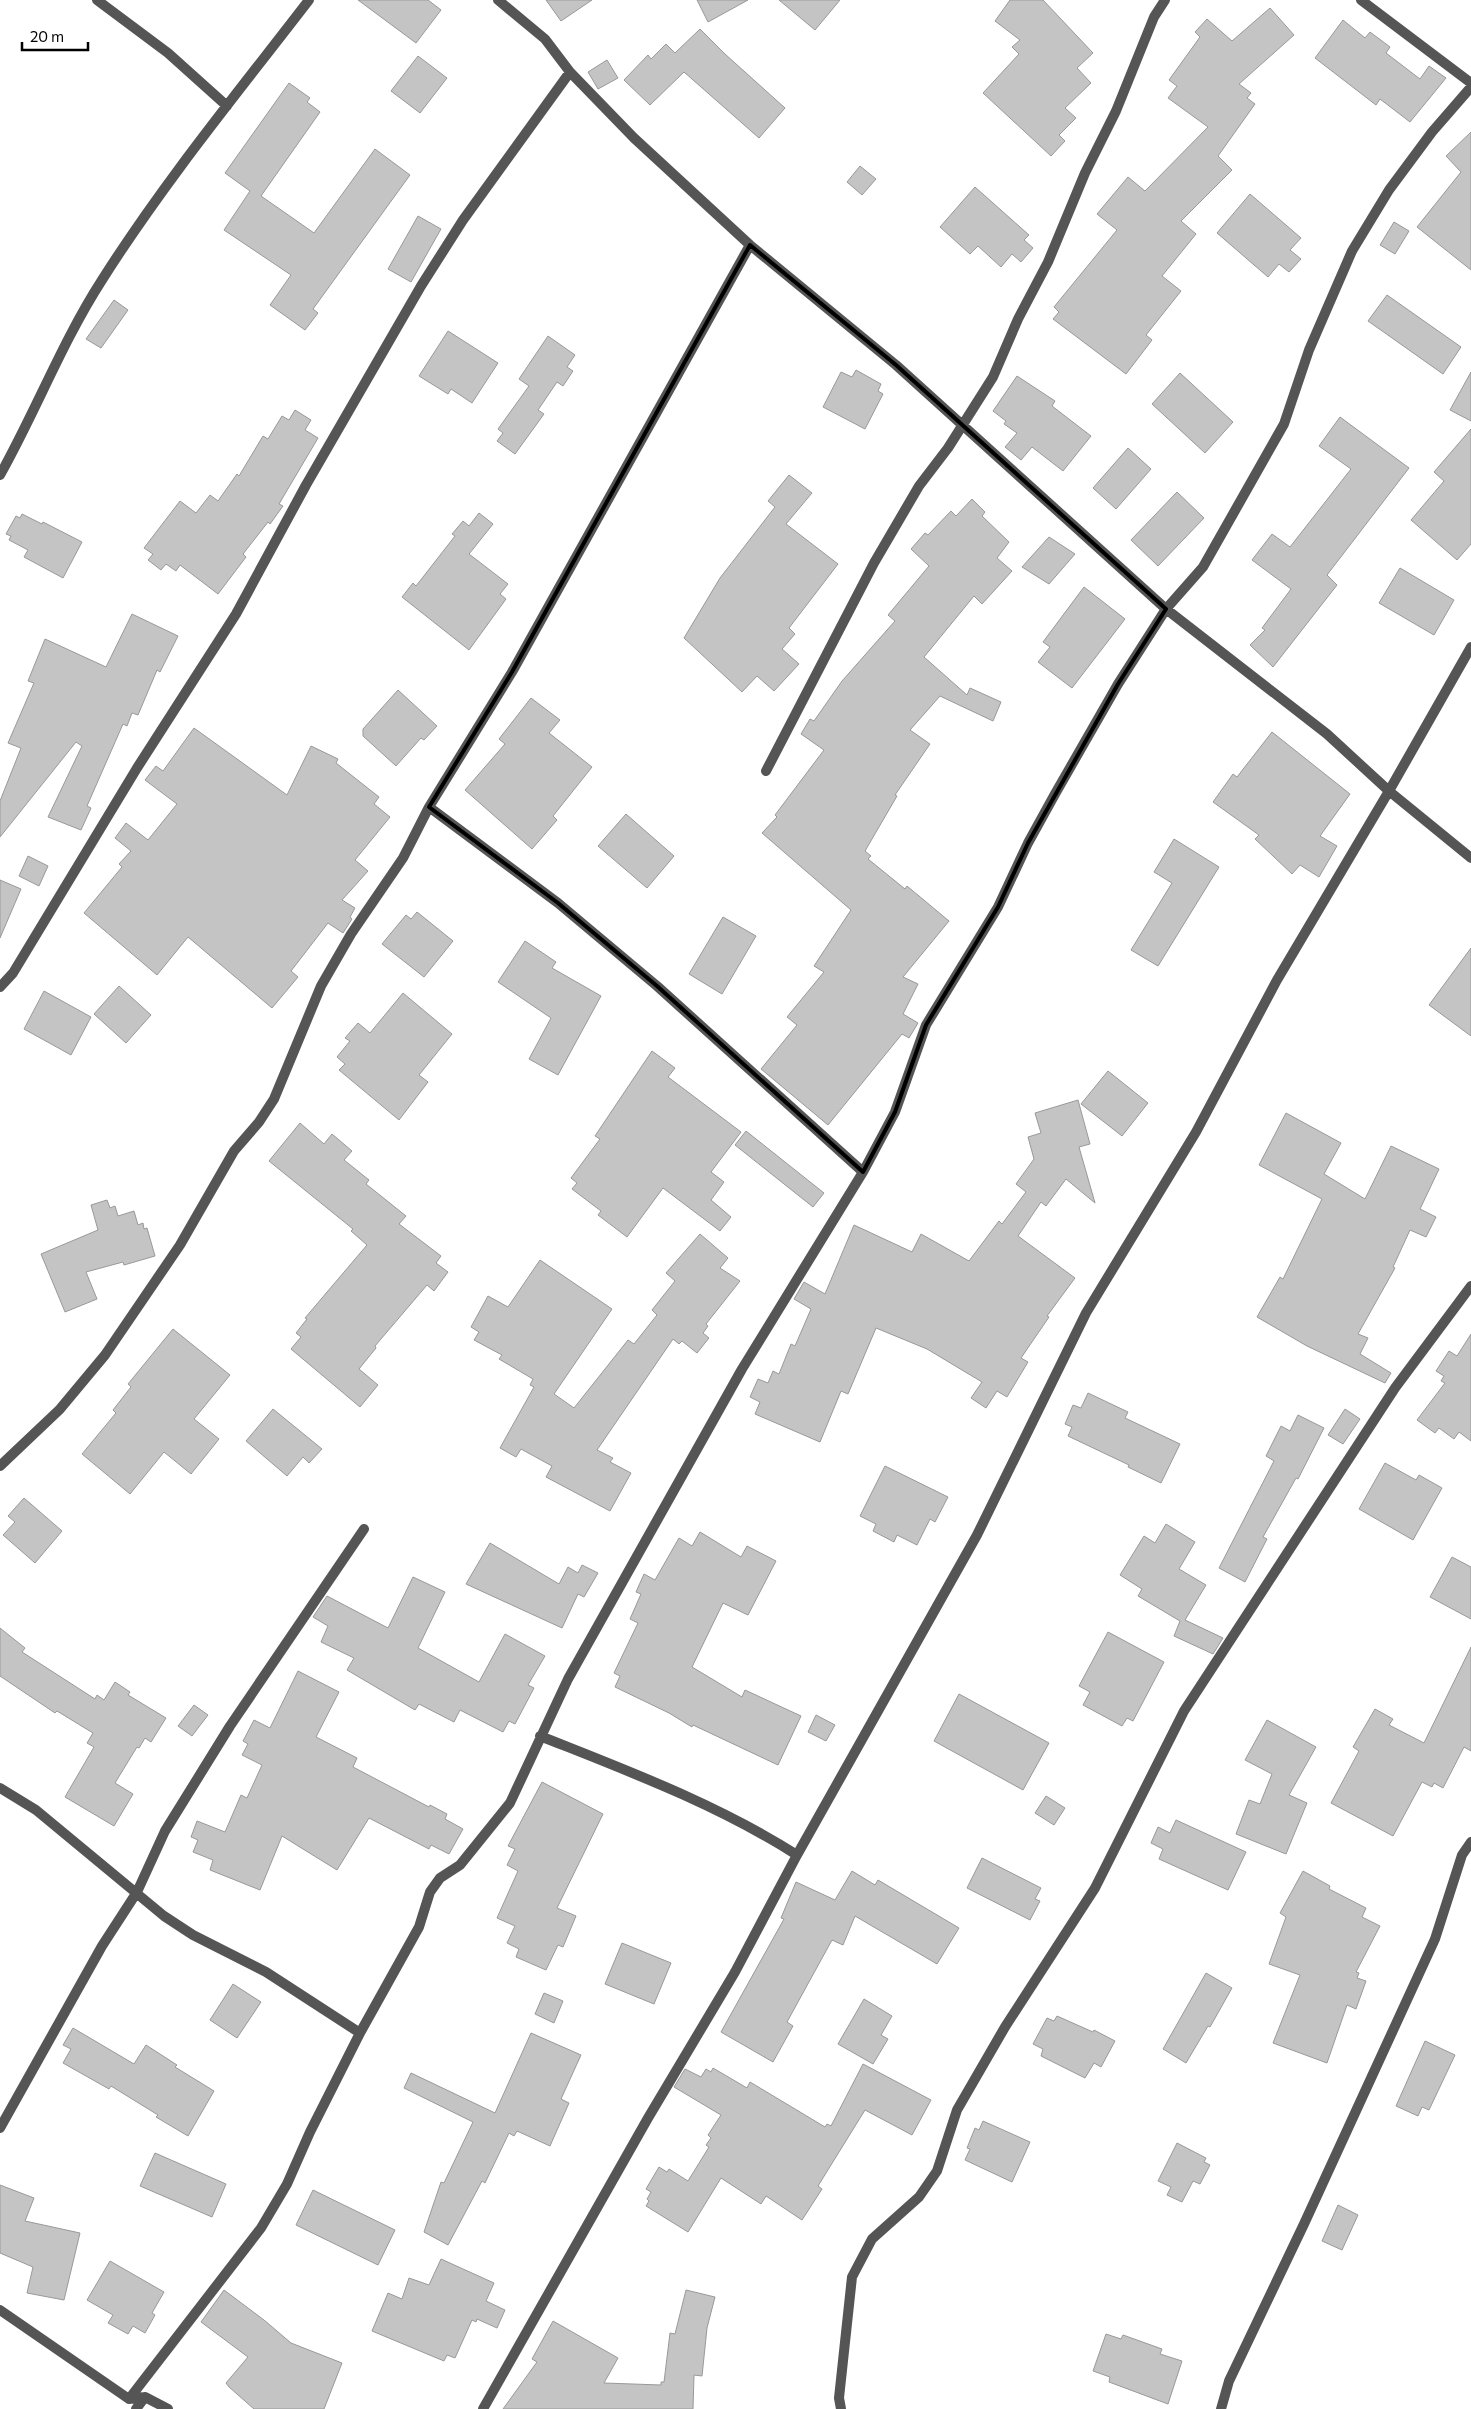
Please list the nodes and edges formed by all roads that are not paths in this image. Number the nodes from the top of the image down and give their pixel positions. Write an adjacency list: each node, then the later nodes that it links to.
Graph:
1 (97, 0): 9 (street)
2 (310, 0): 9 (street)
3 (498, 0): 6 (street)
4 (1165, 0): 11 (street)
5 (1361, 0): 7 (street)
6 (570, 72): 10 (street); 19 (street)
7 (1471, 83)
8 (1471, 87): 13 (street)
9 (227, 106): 12 (street)
10 (750, 245): 11 (street); 17 (street)
11 (963, 424): 13 (street); 15 (street)
12 (0, 474)
13 (1166, 608): 16 (street); 20 (street)
14 (1471, 646): 16 (street)
15 (766, 771)
16 (1389, 791): 18 (street); 27 (street)
17 (429, 806): 20 (street); 22 (street)
18 (1471, 858)
19 (0, 988)
20 (863, 1172): 24 (street)
21 (1471, 1286): 37 (street)
22 (0, 1466)
23 (364, 1529): 28 (street)
24 (540, 1736): 27 (street); 29 (street)
25 (0, 1788): 28 (street)
26 (1471, 1842): 38 (street)
27 (797, 1855): 36 (street)
28 (137, 1892): 29 (street); 30 (street)
29 (360, 2034): 33 (street)
30 (0, 2128)
31 (0, 2310): 33 (street)
32 (145, 2397): 33 (street); 34 (street); 35 (street)
33 (129, 2398)
34 (136, 2409)
35 (168, 2409)
36 (484, 2409)
37 (841, 2409)
38 (1221, 2409)

